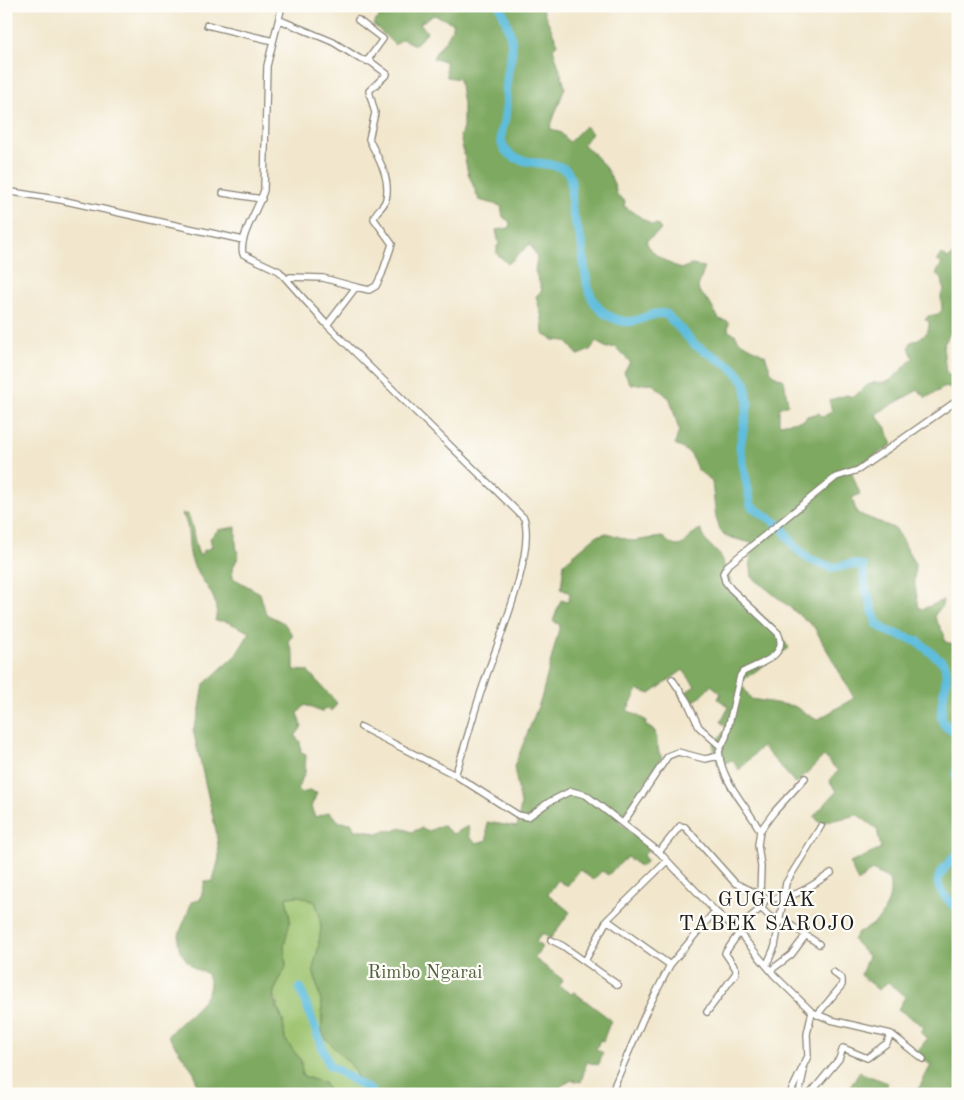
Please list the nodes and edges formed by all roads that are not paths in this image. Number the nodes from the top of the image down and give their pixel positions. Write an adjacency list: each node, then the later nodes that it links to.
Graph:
1 (282, 6): 2 (street)
2 (280, 20): 5 (street); 6 (street)
3 (358, 20): 6 (street)
4 (207, 25): 5 (street)
5 (273, 42): 9 (street)
6 (367, 61): 12 (street)
7 (6, 191): 10 (street)
8 (223, 192): 9 (street)
9 (262, 199): 10 (street)
10 (243, 240): 11 (street)
11 (288, 281): 12 (street); 13 (street)
12 (356, 287): 13 (street)
13 (327, 325): 19 (street)
14 (958, 400): 17 (street)
15 (672, 680): 17 (street)
16 (361, 727): 19 (street)
17 (720, 745): 18 (street)
18 (719, 756): 21 (street); 23 (street)
19 (455, 775): 21 (street)
20 (805, 778): 23 (street)
21 (623, 823): 24 (street)
22 (821, 826): 28 (street)
23 (760, 831): 27 (street)
24 (659, 852): 25 (street); 27 (street)
25 (667, 861): 31 (street); 32 (street)
26 (831, 873): 28 (street)
27 (760, 895): 29 (street)
28 (784, 899): 29 (street); 33 (street)
29 (766, 900): 30 (street)
30 (761, 908): 33 (street); 34 (street)
31 (715, 911): 34 (street); 40 (street)
32 (606, 920): 38 (street); 40 (street)
33 (779, 920): 35 (street); 39 (street)
34 (737, 931): 39 (street); 44 (street)
35 (806, 935): 37 (street); 41 (street)
36 (551, 940): 38 (street)
37 (818, 944)
38 (586, 961): 43 (street)
39 (767, 964): 41 (street)
40 (670, 966): 49 (street)
41 (770, 970): 45 (street)
42 (833, 972): 45 (street)
43 (618, 985)
44 (707, 1012)
45 (815, 1014): 46 (street); 48 (street)
46 (891, 1034): 47 (street); 52 (street)
47 (922, 1059)
48 (805, 1065): 50 (street); 51 (street)
49 (613, 1094)
50 (790, 1094)
51 (800, 1094)
52 (810, 1094)

